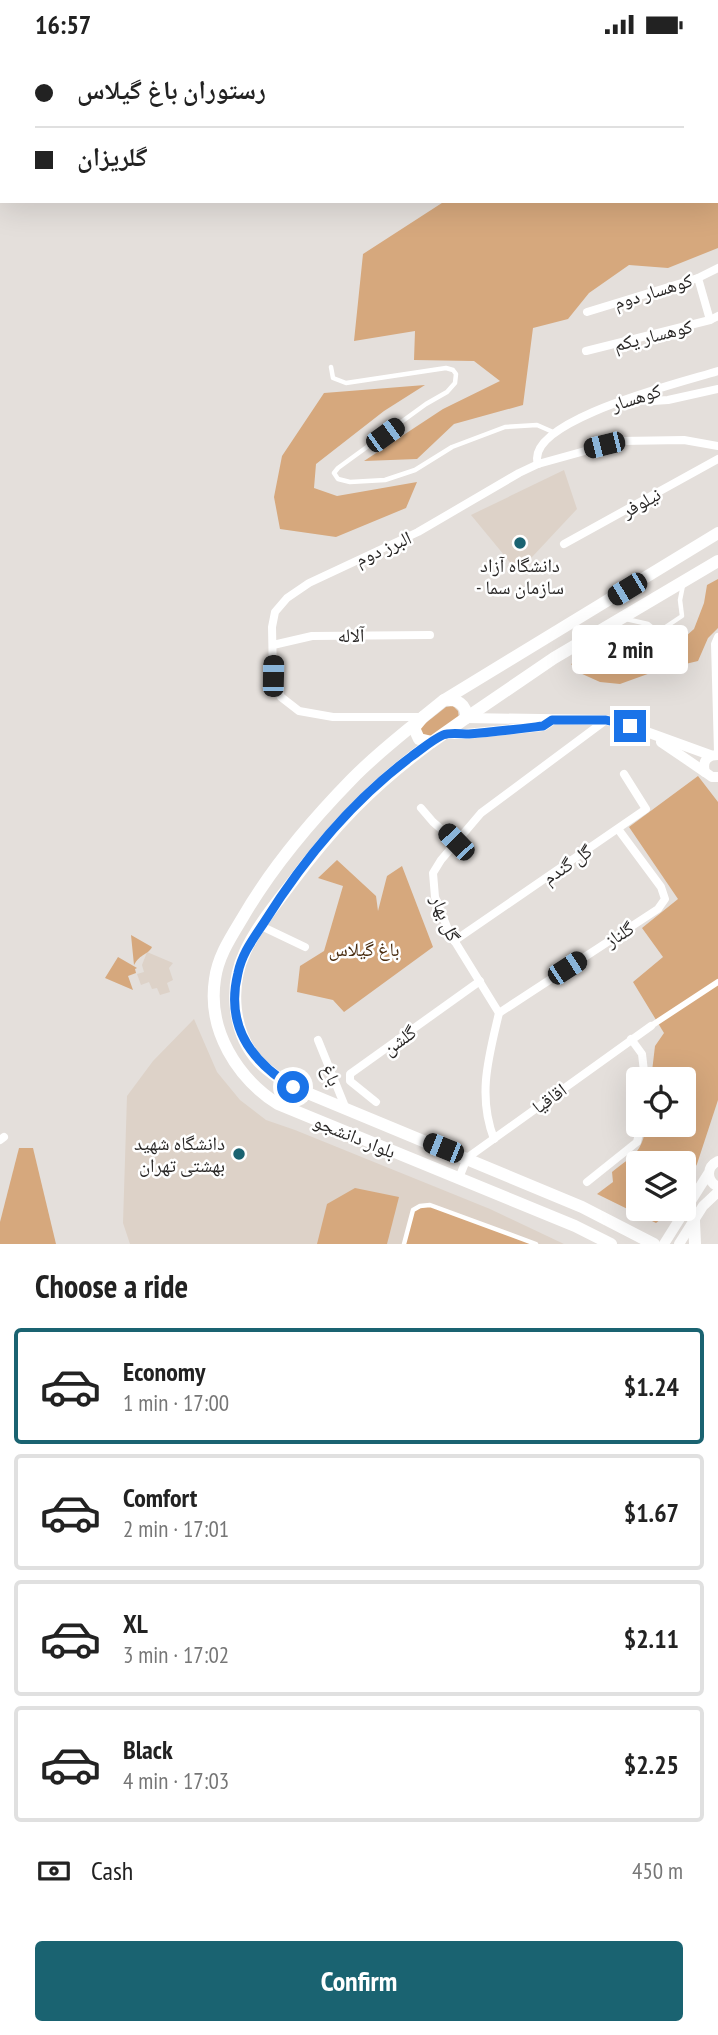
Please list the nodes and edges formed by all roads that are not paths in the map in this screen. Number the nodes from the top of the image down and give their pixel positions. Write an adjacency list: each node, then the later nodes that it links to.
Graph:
1 (718, 268): 2 (street, کوهسار دوم)
2 (698, 278): 3 (street, کوهسار دوم); 4 (street)
3 (587, 311)
4 (714, 318): 5 (street, کوهسار یکم)
5 (586, 351)
6 (331, 367): 10 (lane)
7 (718, 371): 9 (street, کوهسار)
8 (718, 389): 9 (street)
9 (645, 394): 10 (street, کوهسار)
10 (553, 432): 13 (street)
11 (718, 446): 13 (street, البرز دوم)
12 (718, 459): 15 (street, نیلوفر)
13 (538, 464): 21 (street, البرز دوم)
14 (718, 533): 22 (main road)
15 (564, 544)
16 (718, 561): 17 (main road)
17 (684, 582): 18 (main road); 18 (lane)
18 (622, 618): 24 (main road)
19 (430, 635): 21 (street, آلاله)
20 (718, 637): 27 (street)
21 (273, 645): 23 (street, البرز دوم)
22 (444, 700): 23 (main road, بلوار دانشجو); 24 (main road)
23 (423, 717): 30 (main road); 54 (main road, بلوار دانشجو)
24 (466, 717): 25 (street); 28 (main road, بلوار دانشجو)
25 (552, 720): 26 (street); 28 (street)
26 (606, 720): 29 (street); 36 (street, گل بهار)
27 (717, 733): 31 (street)
28 (444, 734): 30 (main road, بلوار دانشجو)
29 (650, 734): 31 (street); 33 (street)
30 (432, 742): 37 (main road, بلوار دانشجو)
31 (715, 754): 33 (street)
32 (624, 774): 35 (street, گل گندم)
33 (713, 778)
34 (421, 808): 36 (street)
35 (618, 829): 38 (street, گل گندم); 42 (street, گلناز)
36 (456, 842): 38 (street, گل بهار)
37 (261, 926): 39 (street); 48 (main road, بلوار دانشجو)
38 (454, 941): 40 (street, گل بهار)
39 (305, 947)
40 (480, 981): 42 (street, گل بهار); 47 (street, گلشن)
41 (718, 982): 43 (street)
42 (499, 1013): 50 (street)
43 (651, 1026): 44 (street, اقاقیا)
44 (631, 1039): 46 (street); 50 (street, اقاقیا)
45 (318, 1040): 48 (street, باغ)
46 (644, 1067)
47 (376, 1102)
48 (346, 1109): 51 (main road, بلوار دانشجو)
49 (639, 1137): 55 (street)
50 (494, 1139): 51 (street, اقاقیا)
51 (467, 1158): 54 (street); 62 (main road, بلوار دانشجو)
52 (718, 1161): 53 (street)
53 (708, 1174): 56 (street); 63 (street)
54 (459, 1178): 61 (main road, بلوار دانشجو)
55 (587, 1182)
56 (718, 1189): 57 (street)
57 (696, 1218)
58 (694, 1221): 64 (street); 65 (main road)
59 (404, 1244): 60 (lane)
60 (536, 1244)
61 (611, 1244)
62 (654, 1244)
63 (664, 1244)
64 (679, 1244)
65 (695, 1244)

